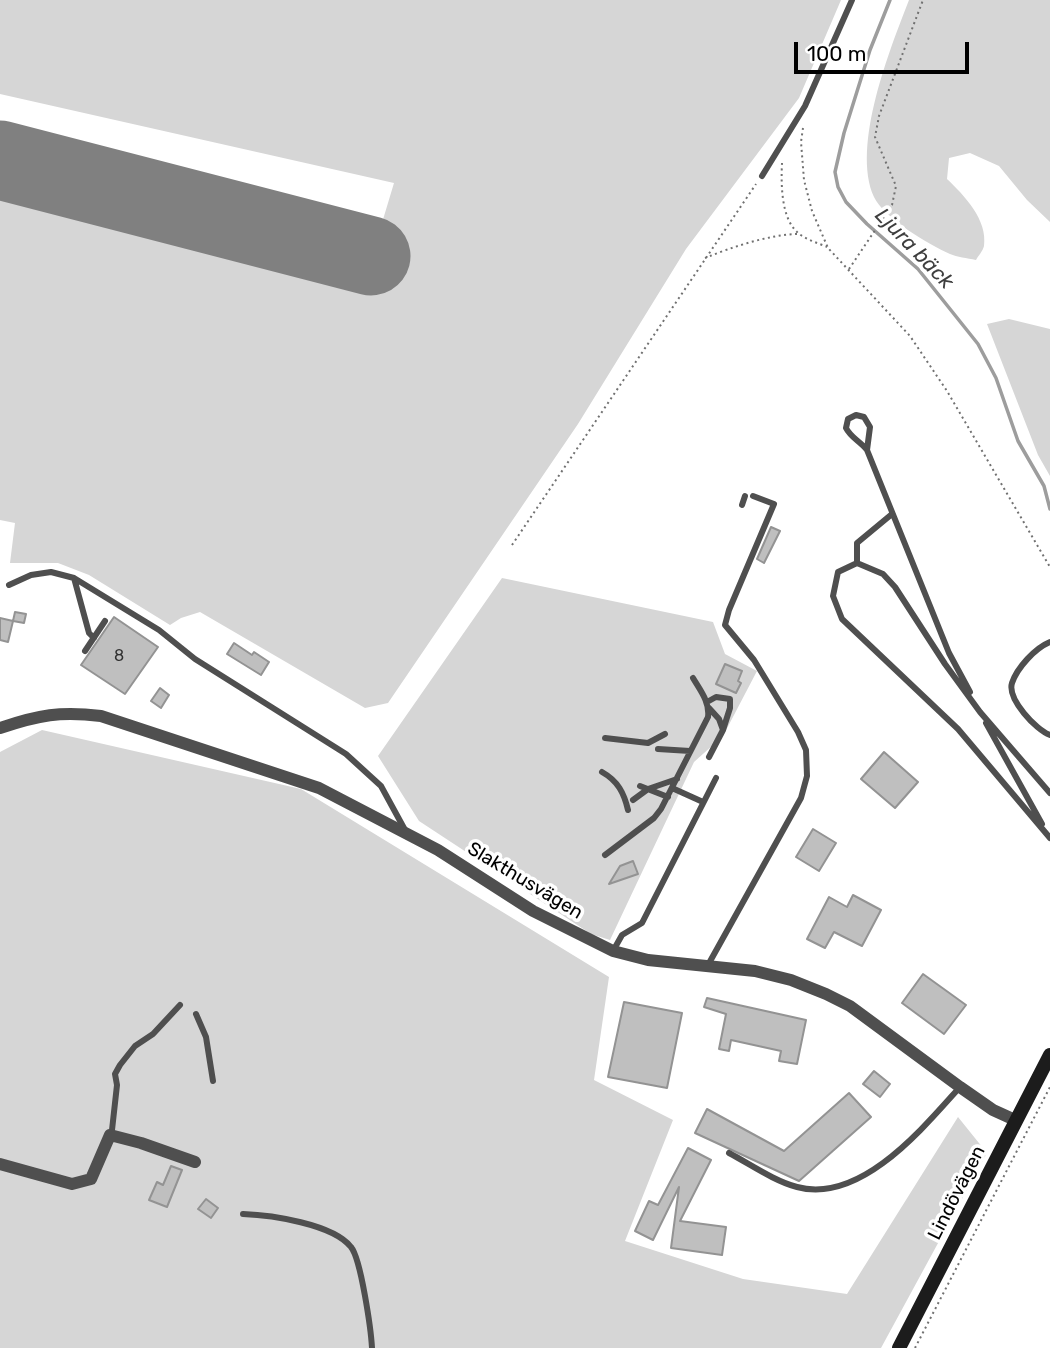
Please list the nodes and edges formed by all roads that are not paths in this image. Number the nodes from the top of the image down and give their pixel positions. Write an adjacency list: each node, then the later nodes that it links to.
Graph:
1 (852, 0): 2 (lane)
2 (762, 176)
3 (867, 450): 3 (lane); 5 (lane)
4 (742, 505): 39 (lane)
5 (892, 514): 6 (lane); 15 (lane)
6 (857, 563): 15 (lane); 36 (lane)
7 (74, 578): 8 (lane); 10 (lane); 35 (lane)
8 (9, 585)
9 (105, 621): 10 (lane)
10 (94, 638): 12 (lane)
11 (1050, 642): 19 (lane)
12 (85, 651)
13 (693, 678): 14 (lane)
14 (708, 705): 17 (lane); 17 (lane); 22 (lane)
15 (980, 712): 30 (lane); 36 (lane)
16 (0, 728): 35 (street, Slakthusvägen)
17 (723, 730): 23 (lane)
18 (665, 734): 20 (lane)
19 (1050, 736)
20 (605, 738)
21 (658, 748): 22 (lane)
22 (690, 751): 26 (lane)
23 (709, 757)
24 (602, 772): 34 (lane)
25 (716, 778): 33 (lane)
26 (677, 779): 28 (lane); 29 (lane)
27 (640, 786): 29 (lane)
28 (672, 788): 31 (lane); 33 (lane)
29 (648, 789): 31 (lane); 32 (lane)
30 (1050, 793)
31 (668, 797): 37 (lane)
32 (633, 800)
33 (703, 803): 38 (lane)
34 (628, 810)
35 (408, 835): 38 (street, Slakthusvägen)
36 (1050, 838)
37 (606, 855)
38 (613, 951): 39 (street, Slakthusvägen)
39 (708, 965): 44 (street, Slakthusvägen)
40 (180, 1005): 46 (lane)
41 (196, 1014): 43 (lane)
42 (1050, 1055): 45 (main road, Lindövägen)
43 (213, 1081)
44 (960, 1087): 45 (street, Slakthusvägen); 47 (lane)
45 (1015, 1120): 52 (main road, Lindövägen)
46 (110, 1135): 48 (street); 49 (street)
47 (729, 1153)
48 (195, 1162)
49 (0, 1164)
50 (243, 1214): 51 (lane)
51 (372, 1348)
52 (899, 1348)

